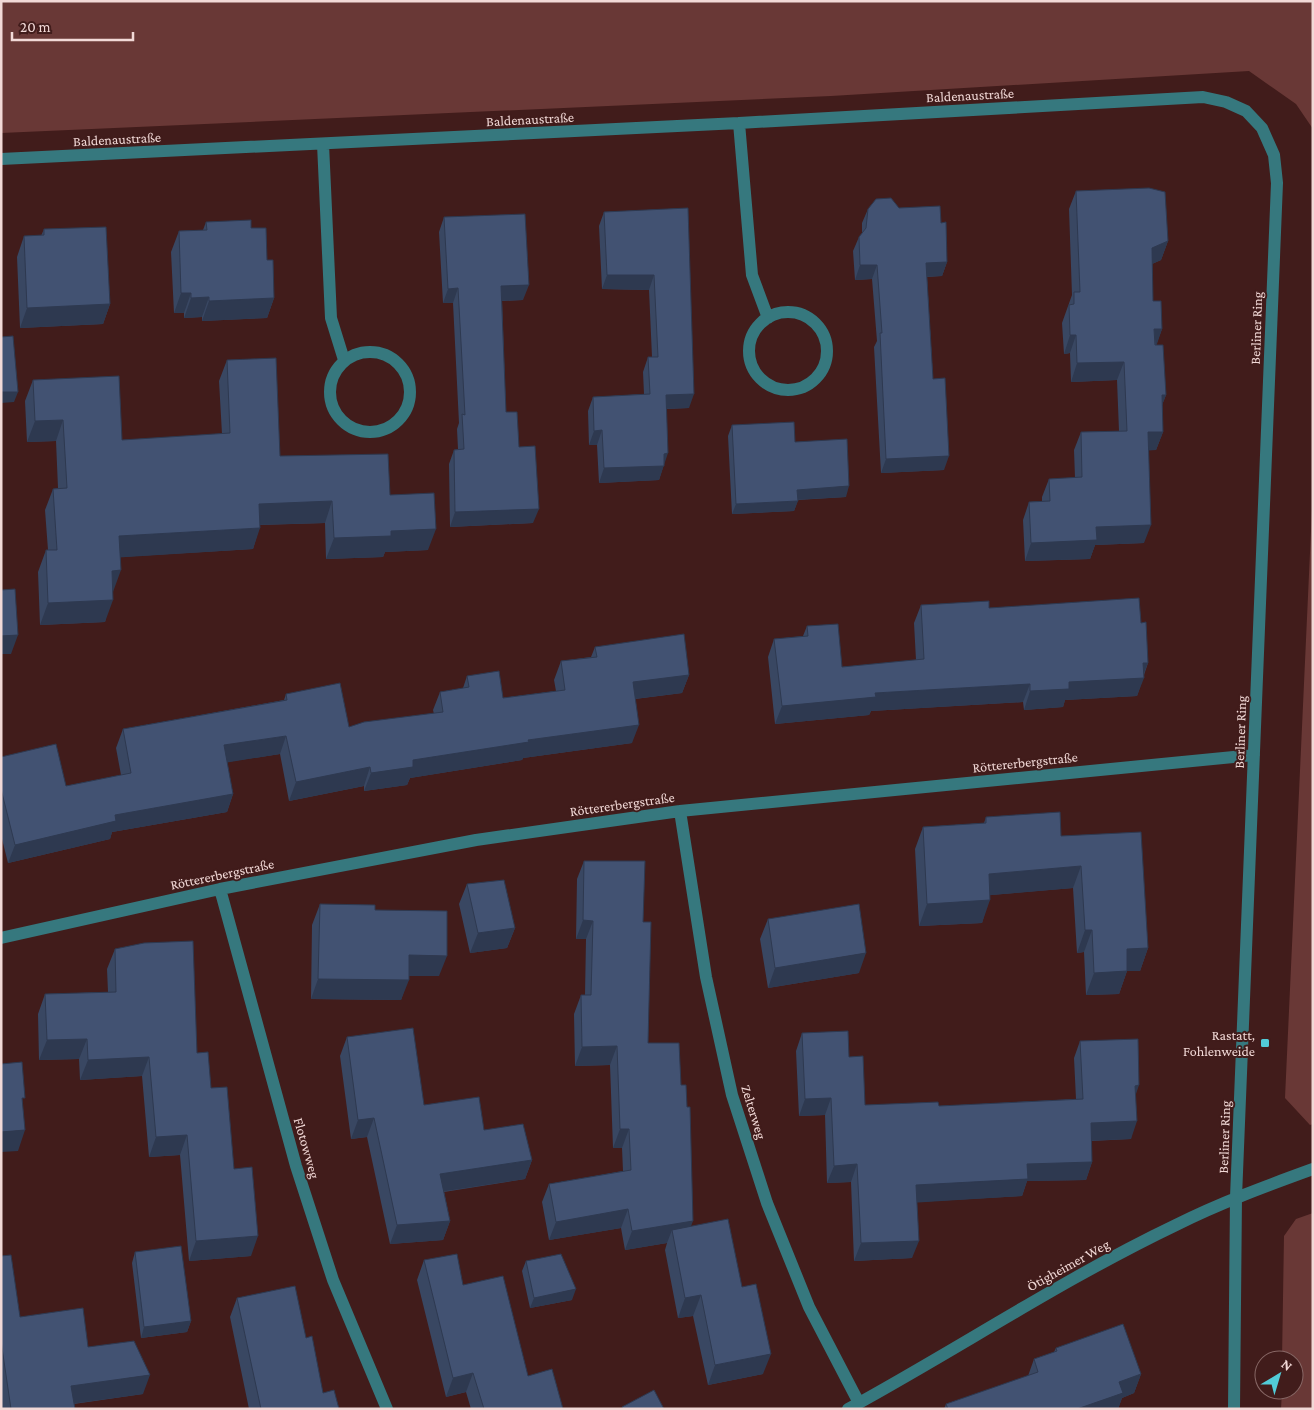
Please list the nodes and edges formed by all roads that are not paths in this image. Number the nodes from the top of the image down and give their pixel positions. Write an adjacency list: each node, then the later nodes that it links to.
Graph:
1 (1203, 97): 2 (street, Baldenaustraße); 7 (street, Berliner Ring)
2 (739, 123): 3 (street, Baldenaustraße); 5 (street)
3 (323, 144): 4 (street, Baldenaustraße); 6 (street)
4 (1, 159)
5 (768, 318): 5 (street)
6 (344, 360): 6 (street)
7 (1254, 755): 8 (street, Röttererbergstraße); 12 (street, Berliner Ring)
8 (680, 812): 9 (street, Röttererbergstraße); 13 (street, Zelterweg)
9 (220, 889): 10 (street, Röttererbergstraße); 14 (street, Flotowweg)
10 (1, 938)
11 (1313, 1169): 12 (street, Ötigheimer Weg)
12 (1236, 1197): 13 (street, Ötigheimer Weg); 15 (street, Berliner Ring)
13 (854, 1406)
14 (387, 1409)
15 (1234, 1409)

